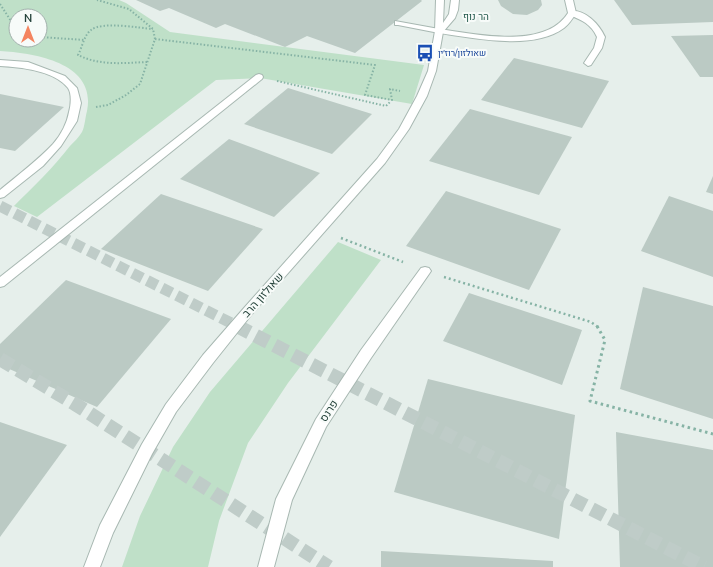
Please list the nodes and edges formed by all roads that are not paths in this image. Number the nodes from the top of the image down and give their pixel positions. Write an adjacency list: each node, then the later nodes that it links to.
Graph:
1 (440, 0): 6 (street, שאולזון הרב)
2 (455, 0): 6 (street)
3 (569, 0): 4 (street)
4 (572, 13): 6 (street); 8 (street)
5 (398, 23): 6 (street)
6 (439, 31): 13 (street, שאולזון הרב)
7 (0, 63): 10 (street)
8 (588, 63)
9 (259, 77): 12 (street)
10 (0, 195)
11 (425, 271): 14 (street, פרנס)
12 (0, 283)
13 (92, 567)
14 (266, 567)

